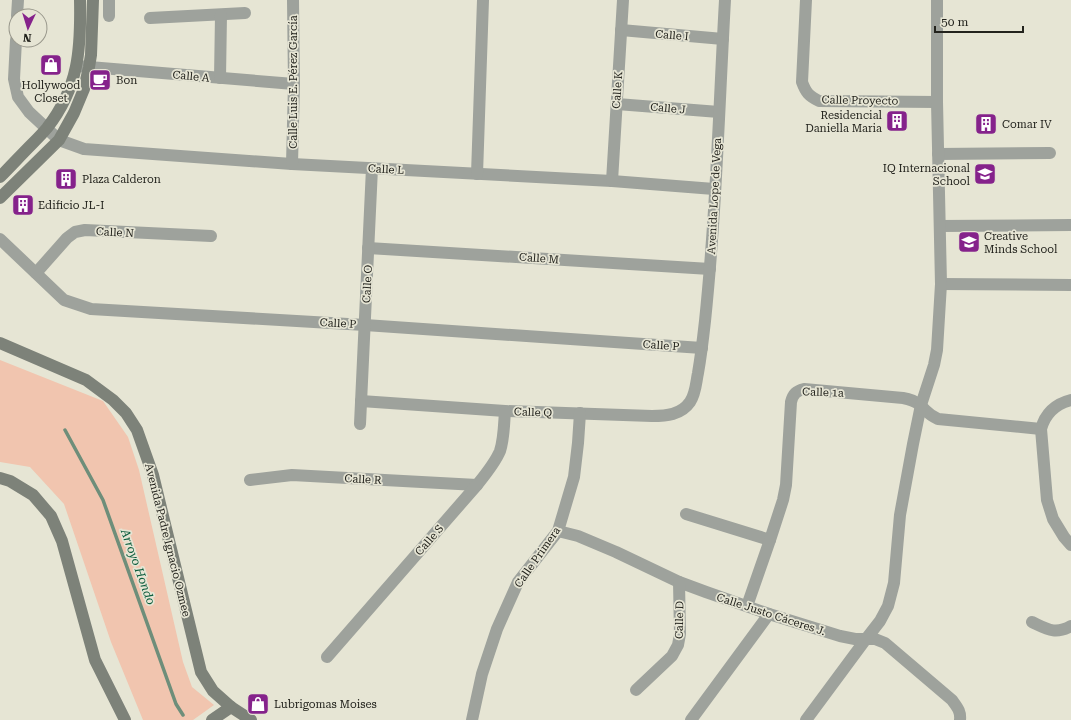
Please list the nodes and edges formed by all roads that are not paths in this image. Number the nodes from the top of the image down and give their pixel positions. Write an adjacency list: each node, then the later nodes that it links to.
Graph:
1 (80, 0): 17 (street)
2 (94, 0): 3 (street); 18 (street)
3 (109, 0): 12 (street)
4 (293, 0): 20 (street, Calle Luis E. Pérez García)
5 (483, 0): 30 (street)
6 (623, 0): 14 (street, Calle K)
7 (725, 0): 15 (street, Avenida Lope de Vega)
8 (806, 0): 21 (street, Calle Proyecto)
9 (937, 0): 21 (street)
10 (245, 13): 11 (street)
11 (221, 15): 13 (street); 19 (street)
12 (109, 16)
13 (150, 18)
14 (621, 30): 15 (street, Calle I); 22 (street, Calle K)
15 (723, 39): 23 (street, Avenida Lope de Vega)
16 (16, 48): 24 (street)
17 (77, 66): 18 (street, Calle A); 24 (street)
18 (89, 68): 19 (street, Calle A); 25 (street)
19 (220, 78): 20 (street, Calle A)
20 (294, 84): 28 (street, Calle Luis E. Pérez García)
21 (937, 102): 27 (street)
22 (616, 104): 23 (street, Calle J); 32 (street, Calle K)
23 (719, 112): 33 (street, Avenida Lope de Vega)
24 (46, 128): 25 (street); 31 (street)
25 (59, 140): 28 (street, Calle L); 34 (street)
26 (1050, 153): 27 (street)
27 (938, 154): 36 (street)
28 (292, 164): 29 (street, Calle L)
29 (372, 168): 30 (street, Calle L); 39 (street, Calle O)
30 (477, 174): 32 (street, Calle L)
31 (0, 177)
32 (612, 180): 33 (street, Calle L)
33 (714, 189): 40 (street, Avenida Lope de Vega)
34 (0, 198)
35 (1071, 225): 36 (street)
36 (940, 226): 42 (street)
37 (212, 236): 41 (street, Calle N)
38 (0, 239): 41 (street, Calle P)
39 (368, 248): 40 (street, Calle M); 44 (street, Calle O)
40 (710, 269): 46 (street, Avenida Lope de Vega)
41 (36, 273): 44 (street, Calle P)
42 (941, 284): 43 (street); 50 (street)
43 (1071, 285)
44 (365, 325): 46 (street, Calle P); 49 (street, Calle O)
45 (0, 343): 70 (street, Avenida Padre Ignacio Ozmee)
46 (702, 348): 47 (street, Avenida Lope de Vega)
47 (695, 392): 52 (street, Calle Q)
48 (1071, 400): 54 (street)
49 (361, 401): 51 (street, Calle Q); 53 (street, Calle O)
50 (921, 405): 54 (street, Calle 1a); 60 (street, Calle 1a); 67 (street)
51 (505, 411): 52 (street, Calle Q); 57 (street, Calle S)
52 (580, 413): 59 (street, Calle Primera)
53 (360, 424)
54 (1041, 429): 61 (street)
55 (0, 478): 71 (street)
56 (250, 480): 57 (street, Calle R)
57 (477, 485): 68 (street, Calle S)
58 (686, 514): 60 (street)
59 (558, 531): 62 (street, Calle Justo Cáceres J.); 74 (street, Calle Primera)
60 (770, 540): 63 (street, Calle 1a)
61 (1071, 545)
62 (679, 582): 63 (street, Calle Justo Cáceres J.); 69 (street, Calle D)
63 (747, 606): 64 (street, Calle Justo Cáceres J.)
64 (769, 614): 67 (street, Calle Justo Cáceres J.); 75 (street)
65 (1032, 622): 66 (street)
66 (1071, 626)
67 (866, 639): 76 (street); 77 (street, Calle Justo Cáceres J.)
68 (327, 656)
69 (636, 690)
70 (231, 707): 72 (street); 73 (street, Avenida Padre Ignacio Ozmee)
71 (126, 720)
72 (212, 720)
73 (250, 720)
74 (472, 720)
75 (691, 720)
76 (806, 720)
77 (960, 720)

